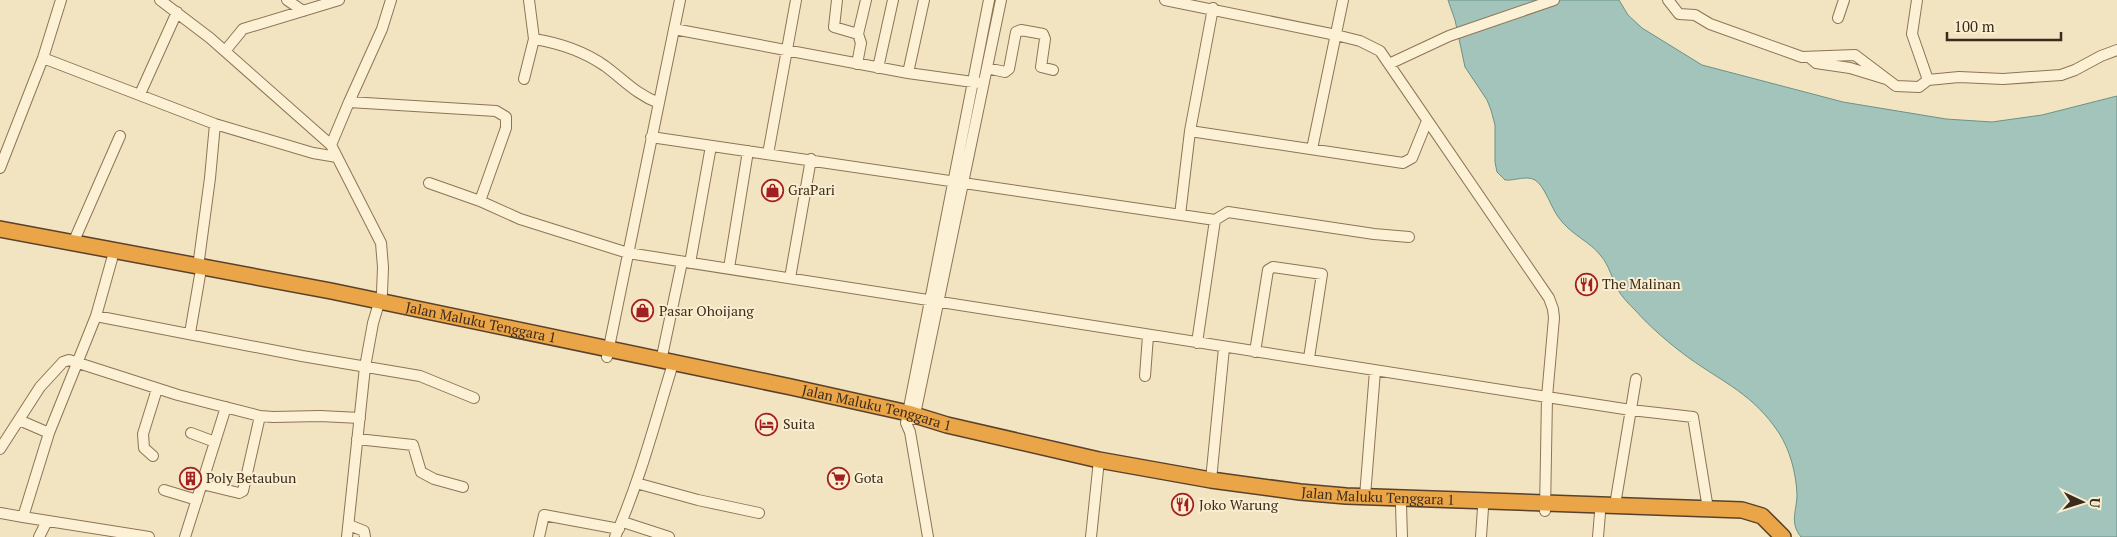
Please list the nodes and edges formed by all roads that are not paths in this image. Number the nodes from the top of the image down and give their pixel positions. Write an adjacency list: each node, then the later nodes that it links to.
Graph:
1 (61, 0): 34 (street)
2 (160, 0): 24 (street)
3 (287, 0): 23 (street)
4 (339, 0): 23 (street)
5 (391, 0): 46 (street)
6 (529, 0): 29 (street)
7 (680, 0): 26 (street)
8 (796, 0): 32 (street)
9 (838, 0): 27 (street)
10 (866, 0): 27 (street)
11 (893, 0): 37 (street)
12 (924, 0): 40 (street)
13 (989, 0): 44 (street)
14 (1001, 0): 38 (street)
15 (1165, 0): 21 (street)
16 (1343, 0): 28 (street)
17 (1554, 0): 36 (street)
18 (1668, 0): 33 (street)
19 (1844, 0): 25 (street)
20 (1917, 0): 43 (street)
21 (1192, 2): 22 (street)
22 (1213, 8): 28 (street); 50 (street)
23 (303, 11): 31 (street)
24 (177, 12): 31 (street); 45 (street)
25 (1838, 18)
26 (674, 29): 32 (street); 47 (street)
27 (858, 34): 35 (street)
28 (1336, 35): 36 (street); 55 (street)
29 (534, 39): 41 (street); 47 (street)
30 (2117, 50): 43 (street)
31 (225, 51): 53 (street)
32 (786, 51): 35 (street); 57 (street)
33 (1808, 57): 42 (street); 42 (street)
34 (43, 58): 45 (street); 60 (street)
35 (857, 64): 37 (street)
36 (1389, 64): 48 (street)
37 (878, 68): 40 (street)
38 (987, 68): 39 (street); 44 (street)
39 (1053, 70)
40 (908, 73): 44 (street)
41 (524, 79)
42 (1890, 80): 43 (street)
43 (1928, 80)
44 (979, 83): 62 (street)
45 (140, 94): 49 (street)
46 (350, 102): 53 (street); 63 (street)
47 (659, 103): 52 (street)
48 (1427, 121): 55 (street); 93 (street)
49 (215, 124): 58 (street); 74 (street)
50 (1190, 130): 55 (street); 64 (street)
51 (120, 136): 69 (street)
52 (652, 137): 54 (street); 70 (street)
53 (331, 145): 58 (street)
54 (711, 146): 56 (street); 72 (street)
55 (1312, 148)
56 (748, 151): 57 (street); 73 (street)
57 (768, 154): 59 (street)
58 (337, 157): 77 (street)
59 (811, 160): 62 (street); 75 (street)
60 (0, 168)
61 (429, 183): 63 (street)
62 (957, 183): 64 (street); 76 (street)
63 (480, 201): 70 (street)
64 (1180, 215): 65 (street)
65 (1215, 220): 68 (street); 81 (street)
66 (0, 229): 69 (highway, Jalan Maluku Tenggara 1)
67 (0, 237): 71 (highway, Jalan Maluku Tenggara 1)
68 (1409, 237)
69 (73, 242): 74 (highway, Jalan Maluku Tenggara 1)
70 (628, 253): 72 (street); 84 (street)
71 (112, 258): 74 (highway, Jalan Maluku Tenggara 1); 78 (street)
72 (686, 262): 73 (street); 87 (street)
73 (729, 268): 75 (street)
74 (199, 271): 77 (highway, Jalan Maluku Tenggara 1); 79 (street)
75 (790, 278): 76 (street)
76 (934, 302): 80 (street); 100 (street)
77 (379, 305): 84 (highway, Jalan Maluku Tenggara 1); 88 (street)
78 (96, 316): 79 (street); 86 (street)
79 (190, 333): 88 (street)
80 (1148, 336): 81 (street); 90 (street)
81 (1197, 343): 82 (street)
82 (1224, 348): 83 (street); 108 (street)
83 (1255, 352): 85 (street); 85 (street)
84 (608, 353): 87 (highway, Jalan Maluku Tenggara 1)
85 (1309, 358): 89 (street)
86 (76, 362): 92 (street); 99 (street); 101 (street)
87 (666, 366): 100 (highway, Jalan Maluku Tenggara 1); 109 (street)
88 (366, 367): 94 (street); 98 (street)
89 (1376, 371): 93 (street); 113 (street)
90 (1145, 376)
91 (1636, 379): 96 (street)
92 (157, 389): 95 (street); 106 (street)
93 (1547, 397): 96 (street); 117 (street)
94 (474, 398)
95 (226, 408): 97 (street); 104 (street)
96 (1631, 410): 116 (street); 119 (street)
97 (260, 416): 98 (street); 110 (street)
98 (360, 418): 103 (street)
99 (19, 420): 101 (street); 105 (street)
100 (910, 422): 107 (highway, Jalan Maluku Tenggara 1); 135 (street)
101 (49, 433): 124 (street)
102 (191, 433): 104 (street)
103 (357, 439): 111 (street); 126 (street)
104 (215, 442): 110 (street)
105 (0, 449)
106 (153, 456)
107 (1098, 463): 108 (highway, Jalan Maluku Tenggara 1); 115 (highway, Jalan Maluku Tenggara 1); 136 (street)
108 (1211, 480): 113 (highway, Jalan Maluku Tenggara 1)
109 (636, 483): 122 (street); 127 (street)
110 (202, 484): 114 (street)
111 (463, 487)
112 (164, 490): 114 (street)
113 (1365, 496): 117 (highway, Jalan Maluku Tenggara 1)
114 (197, 500): 130 (street)
115 (1401, 505): 118 (highway, Jalan Maluku Tenggara 1); 137 (street)
116 (1615, 505): 117 (highway, Jalan Maluku Tenggara 1); 119 (highway, Jalan Maluku Tenggara 1)
117 (1545, 506): 118 (highway, Jalan Maluku Tenggara 1); 120 (highway, Jalan Maluku Tenggara 1)
118 (1483, 508): 138 (street)
119 (1708, 508): 123 (highway, Jalan Maluku Tenggara 1)
120 (1600, 512): 123 (highway, Jalan Maluku Tenggara 1); 139 (street)
121 (0, 513): 124 (street)
122 (759, 513)
123 (1762, 516): 140 (highway)
124 (23, 517): 125 (street)
125 (47, 521): 128 (street); 129 (street)
126 (349, 526): 131 (street); 132 (street)
127 (619, 529): 133 (street); 134 (street)
128 (39, 537)
129 (149, 537)
130 (185, 537)
131 (347, 537)
132 (365, 537)
133 (539, 537)
134 (669, 537)
135 (928, 537)
136 (1091, 537)
137 (1402, 537)
138 (1481, 537)
139 (1598, 537)
140 (1783, 537)

